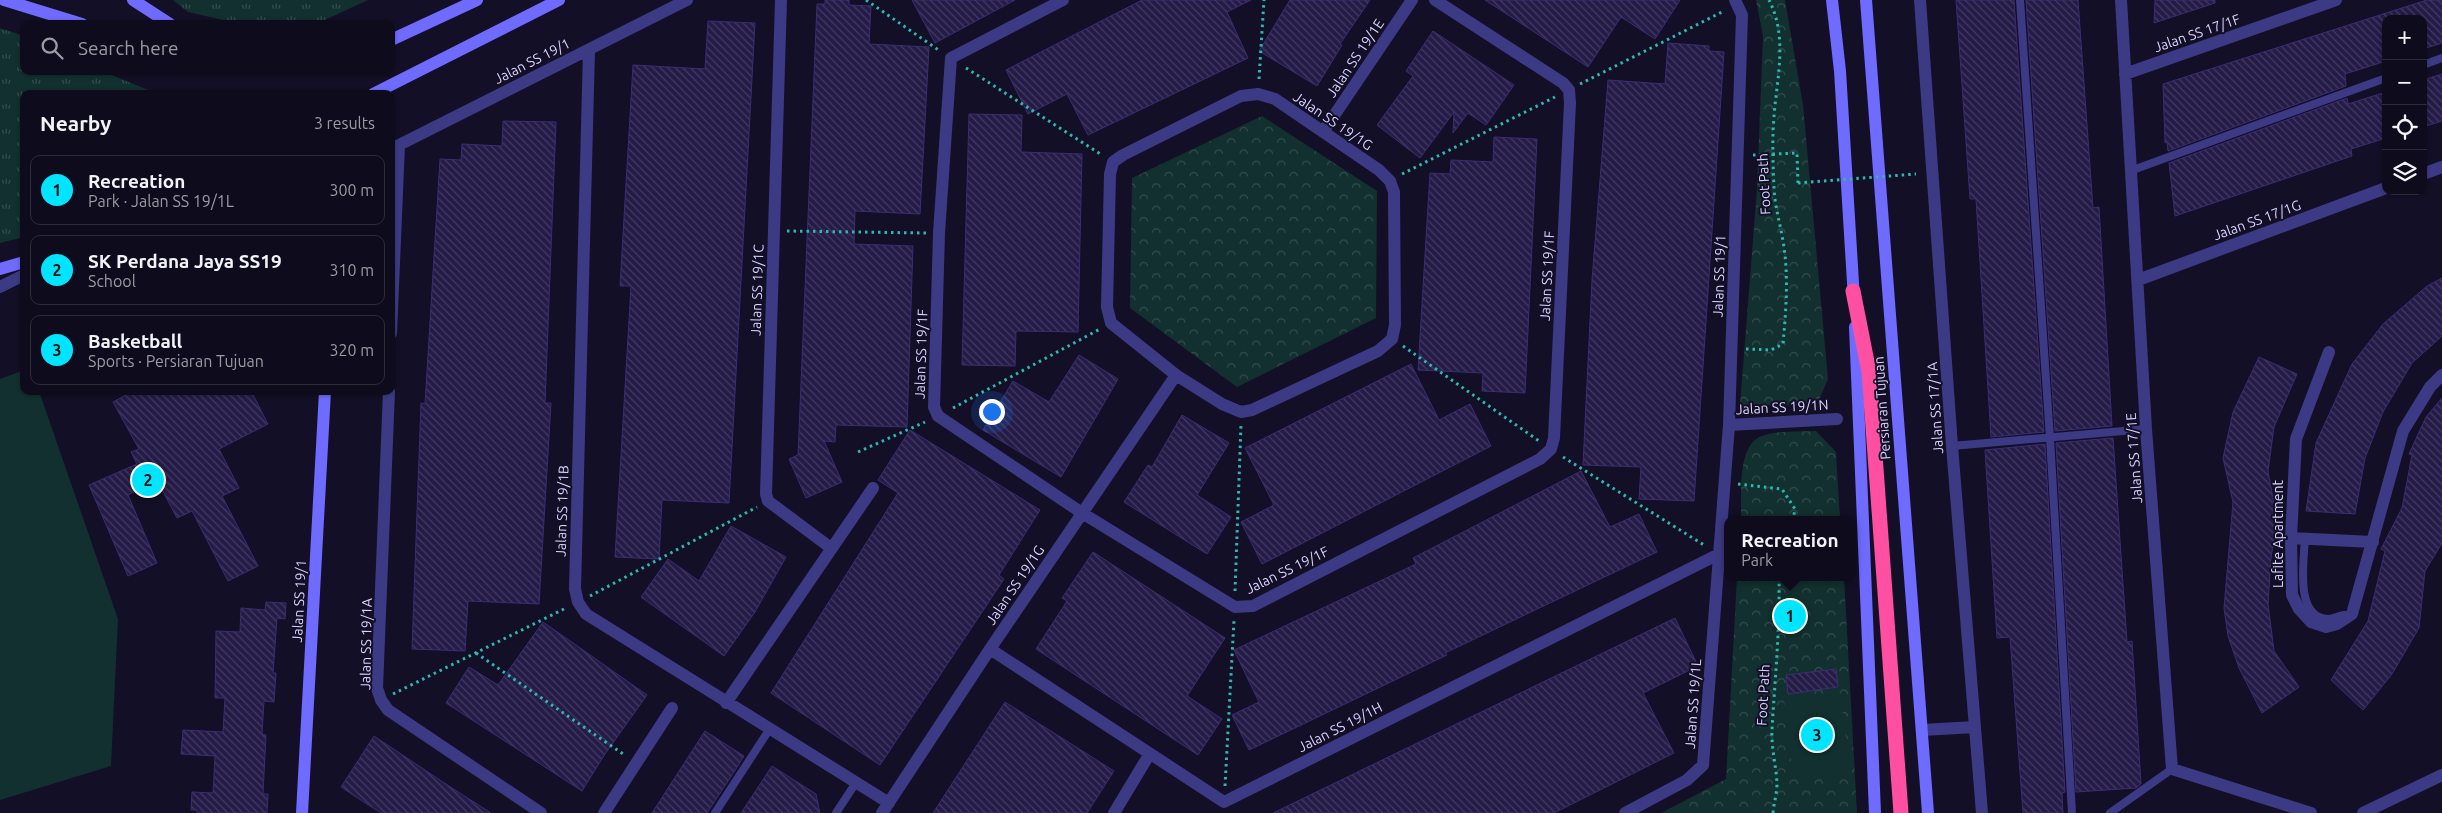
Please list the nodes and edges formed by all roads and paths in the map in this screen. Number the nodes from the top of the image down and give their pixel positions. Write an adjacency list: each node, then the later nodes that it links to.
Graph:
1 (4, 0): 20 (main road)
2 (133, 0): 21 (main road)
3 (477, 0): 22 (main road)
4 (559, 0): 29 (main road)
5 (687, 0): 23 (street, Jalan SS 19/1)
6 (781, 0): 41 (street, Jalan SS 19/1C)
7 (866, 0): 24 (path)
8 (1063, 0): 24 (street)
9 (1264, 0): 30 (path)
10 (1412, 0): 31 (street, Jalan SS 19/1E)
11 (1436, 0): 65 (street, Jalan SS 19/1F)
12 (1735, 0): 34 (street, Jalan SS 19/1)
13 (1769, 0): 33 (path, Foot Path)
14 (1832, 0): 48 (main road, Persiaran Tujuan)
15 (1866, 0): 80 (main road, Persiaran Tujuan)
16 (1920, 0): 61 (street, Jalan SS 17/1A)
17 (2020, 0): 60 (lane)
18 (2121, 0): 27 (street, Jalan SS 17/1E)
19 (2336, 0): 27 (street, Jalan SS 17/1F)
20 (69, 20)
21 (164, 20)
22 (395, 38)
23 (589, 50): 32 (street, Jalan SS 19/1); 76 (street, Jalan SS 19/1B)
24 (951, 58): 35 (path); 42 (street, Jalan SS 19/1F)
25 (2442, 58): 26 (lane)
26 (2427, 64)
27 (2125, 74): 37 (street, Jalan SS 17/1E)
28 (2382, 79): 37 (lane)
29 (380, 90)
30 (1258, 94): 31 (street, Jalan SS 19/1G); 35 (street)
31 (1323, 132): 52 (street, Jalan SS 19/1G)
32 (395, 148)
33 (1774, 154): 34 (path); 39 (path, bridge); 50 (path, Foot Path)
34 (1737, 155): 58 (street, Jalan SS 19/1)
35 (1113, 162): 49 (street)
36 (2442, 167): 38 (street)
37 (2130, 171): 46 (street, Jalan SS 17/1E)
38 (2427, 173)
39 (1916, 174)
40 (2382, 189): 46 (street, Jalan SS 17/1G)
41 (774, 230): 42 (path); 70 (street, Jalan SS 19/1C)
42 (939, 233): 56 (street, Jalan SS 19/1F)
43 (20, 263): 44 (main road)
44 (0, 269)
45 (20, 277): 47 (street)
46 (2138, 280): 59 (street, Jalan SS 17/1E)
47 (0, 287)
48 (1853, 291): 95 (main road, Persiaran Tujuan); 96 (highway)
49 (1112, 323): 52 (street, Jalan SS 19/1G); 56 (path)
50 (1741, 349)
51 (2329, 352): 67 (street, Lafite Apartment)
52 (1176, 375): 65 (street, Jalan SS 19/1G)
53 (2442, 375): 69 (street)
54 (325, 395): 87 (main road, Jalan SS 19/1)
55 (389, 395): 88 (street, Jalan SS 19/1A)
56 (938, 416): 62 (path); 65 (street, Jalan SS 19/1F)
57 (1837, 419): 58 (street, Jalan SS 19/1N)
58 (1729, 425): 63 (street, Jalan SS 19/1)
59 (2146, 429): 60 (lane); 83 (street, Jalan SS 17/1E)
60 (2050, 438): 61 (lane); 99 (lane)
61 (1952, 446): 78 (street, Jalan SS 17/1A)
62 (858, 452)
63 (1724, 483): 66 (path); 71 (street, Jalan SS 19/1)
64 (873, 488): 70 (street)
65 (1082, 513): 74 (street, Jalan SS 19/1G)
66 (1793, 516)
67 (2291, 538): 68 (street); 73 (street, Lafite Apartment)
68 (2305, 538): 69 (street); 73 (lane)
69 (2372, 542): 73 (street)
70 (831, 548): 76 (street)
71 (1719, 554): 81 (street, Jalan SS 19/1H); 93 (street, Jalan SS 19/1L)
72 (1779, 581): 94 (path, Foot Path)
73 (2352, 614)
74 (990, 649): 81 (street, Jalan SS 19/1H); 86 (street, Jalan SS 19/1G)
75 (476, 653): 82 (path)
76 (726, 703): 79 (street, Jalan SS 19/1B)
77 (672, 708): 82 (street)
78 (1975, 726): 80 (street); 98 (street, Jalan SS 17/1A)
79 (769, 730): 85 (street, Jalan SS 19/1B); 90 (lane)
80 (1922, 730): 97 (main road, Persiaran Tujuan)
81 (1149, 755): 92 (street)
82 (636, 763): 89 (street)
83 (2172, 769): 100 (lane); 101 (street)
84 (2442, 775): 102 (street)
85 (855, 784): 86 (street, Jalan SS 19/1B); 91 (lane)
86 (886, 808)
87 (302, 813)
88 (541, 813)
89 (604, 813)
90 (715, 813)
91 (836, 813)
92 (1114, 813)
93 (1625, 813)
94 (1773, 813)
95 (1875, 813)
96 (1901, 813)
97 (1928, 813)
98 (1982, 813)
99 (2072, 813)
100 (2110, 813)
101 (2311, 813)
102 (2363, 813)

